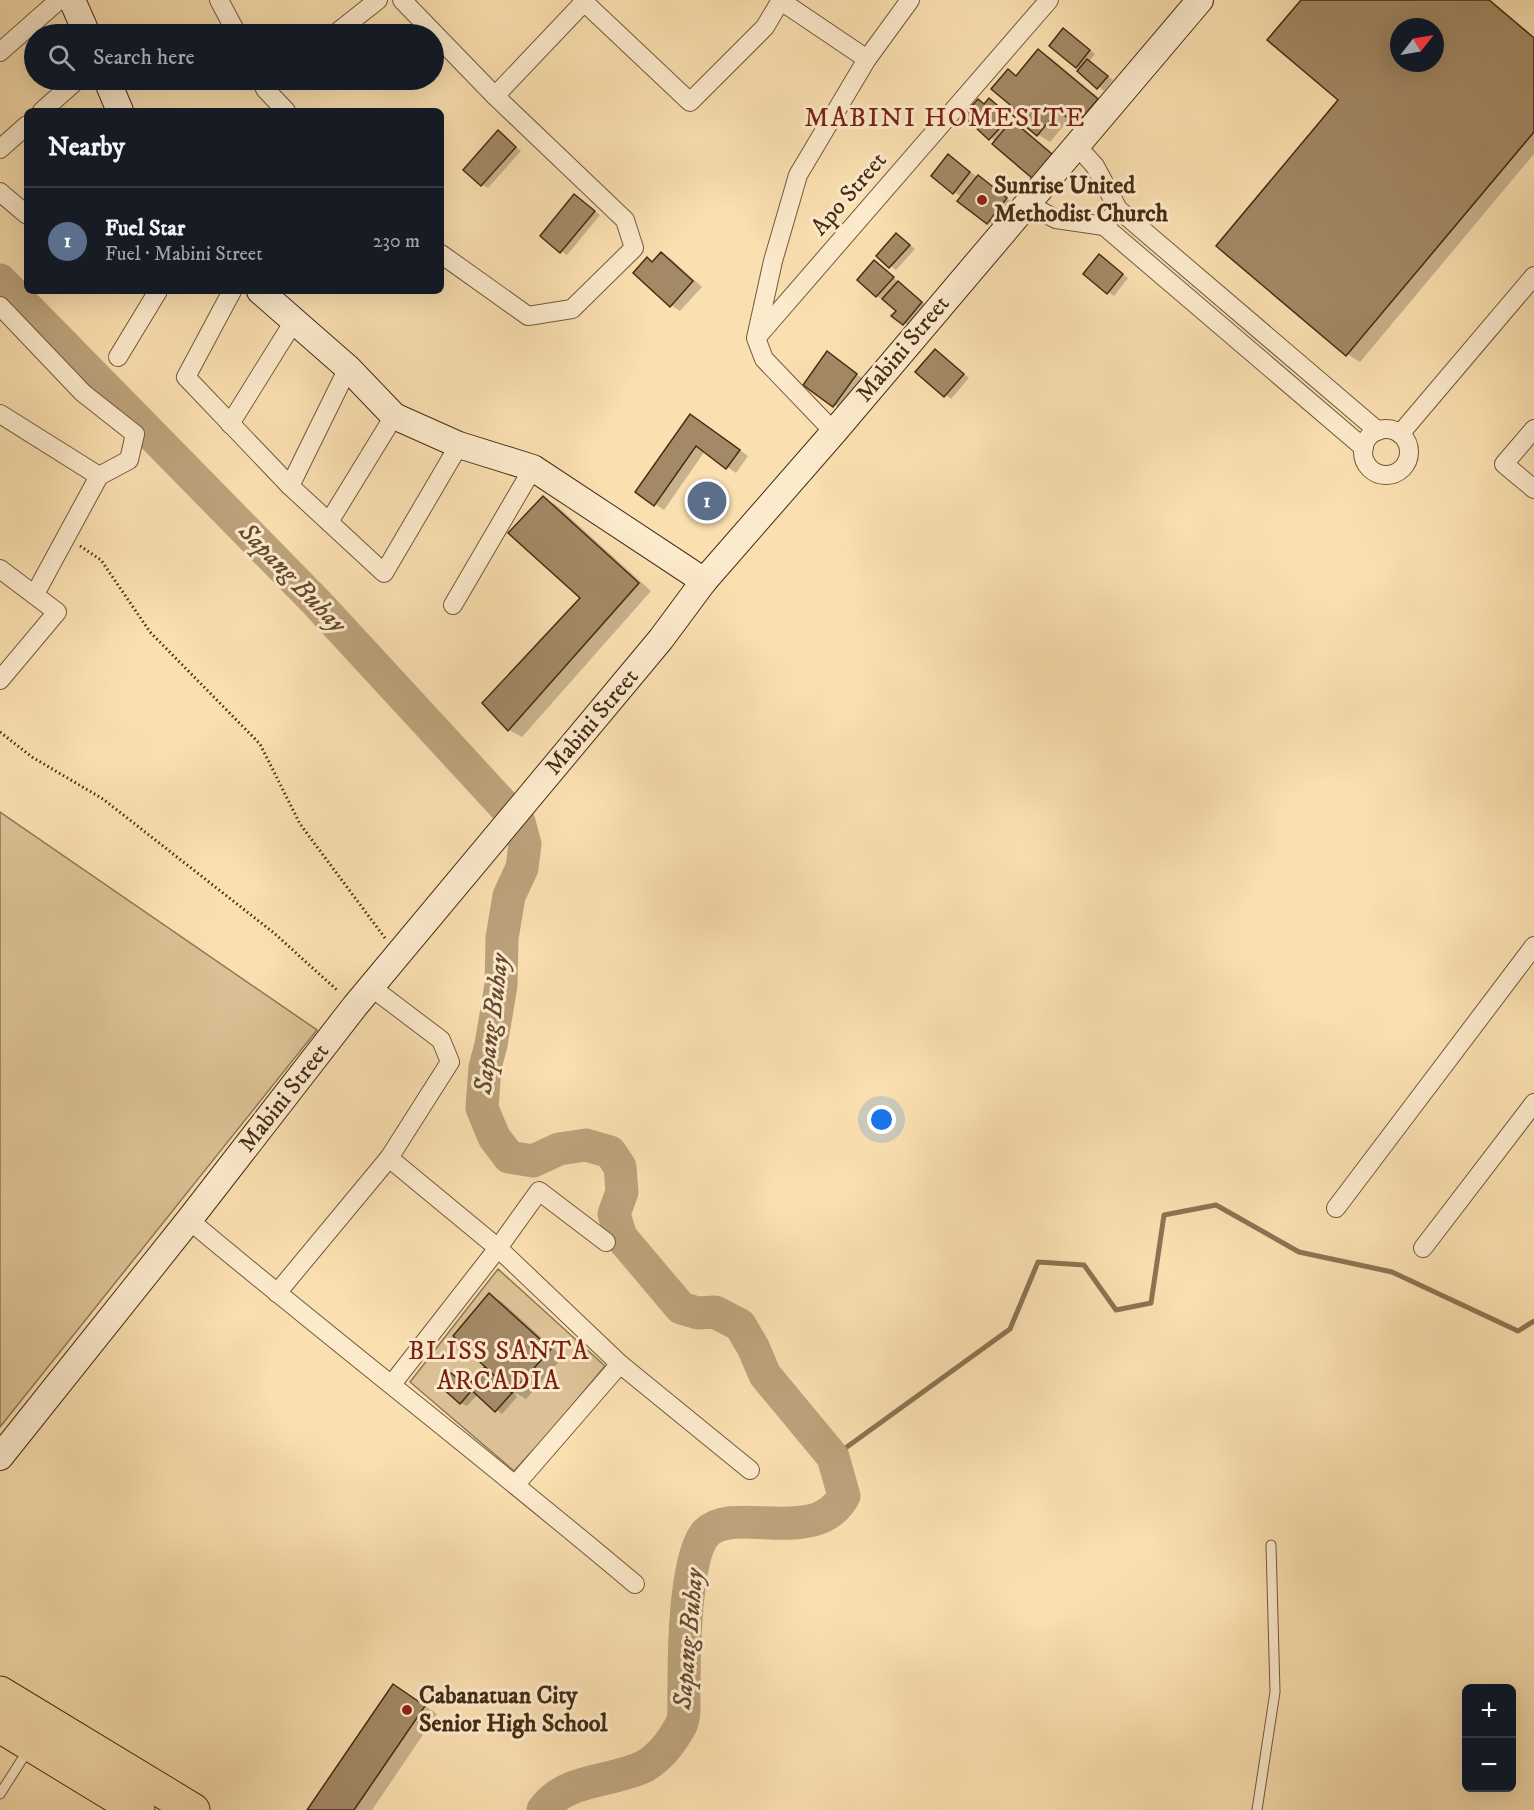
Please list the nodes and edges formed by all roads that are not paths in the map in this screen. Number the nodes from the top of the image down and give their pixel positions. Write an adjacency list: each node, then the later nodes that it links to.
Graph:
1 (59, 0): 11 (street)
2 (72, 0): 12 (main road)
3 (219, 0): 13 (street)
4 (378, 0): 14 (street)
5 (402, 0): 15 (street)
6 (781, 0): 10 (street); 19 (street)
7 (910, 0): 19 (street)
8 (1049, 0): 42 (street, Apo Street)
9 (1200, 0): 28 (main road, Mabini Street)
10 (584, 1): 23 (street)
11 (32, 24)
12 (83, 24)
13 (232, 24)
14 (348, 24)
15 (425, 24)
16 (24, 31): 18 (street)
17 (444, 43): 23 (street)
18 (0, 52)
19 (867, 58): 42 (street)
20 (66, 90): 24 (street)
21 (111, 90): 25 (main road)
22 (272, 90): 26 (street)
23 (495, 96): 35 (street)
24 (45, 108)
25 (119, 108)
26 (284, 108)
27 (24, 128): 29 (street)
28 (1076, 145): 31 (main road, Mabini Street); 32 (street)
29 (0, 149)
30 (0, 192): 33 (street)
31 (1027, 204): 34 (street); 50 (main road, Mabini Street)
32 (1118, 209): 34 (street); 49 (street)
33 (24, 213)
34 (1104, 226): 53 (street)
35 (444, 256)
36 (1534, 276): 51 (street)
37 (156, 294): 43 (street)
38 (230, 294): 47 (street)
39 (263, 294): 41 (main road)
40 (0, 306): 55 (street)
41 (294, 321): 44 (main road); 47 (street)
42 (756, 338): 50 (street)
43 (118, 357)
44 (348, 368): 46 (main road); 56 (street)
45 (0, 414): 55 (street)
46 (394, 416): 52 (main road); 58 (street)
47 (230, 424): 56 (street)
48 (1534, 429): 57 (street)
49 (1378, 431): 51 (street); 53 (street)
50 (834, 432): 60 (main road, Mabini Street)
51 (1400, 434): 53 (street)
52 (459, 445): 54 (main road); 58 (street)
53 (1364, 448)
54 (533, 468): 60 (main road); 62 (street)
55 (99, 476): 61 (street)
56 (290, 486): 58 (street)
57 (1534, 489)
58 (329, 522)
59 (0, 569): 61 (street)
60 (704, 581): 65 (main road, Mabini Street)
61 (35, 594): 63 (street)
62 (453, 605)
63 (0, 680)
64 (1534, 946): 68 (street)
65 (371, 987): 67 (street); 69 (main road, Mabini Street)
66 (1534, 1103): 72 (street)
67 (389, 1158): 71 (street); 73 (street)
68 (1336, 1208)
69 (189, 1220): 73 (street); 76 (main road, Mabini Street)
70 (606, 1242): 71 (street)
71 (498, 1248): 74 (street); 75 (street)
72 (1423, 1248)
73 (277, 1293): 75 (street)
74 (620, 1364): 77 (street); 78 (street)
75 (392, 1384): 78 (street)
76 (0, 1457)
77 (750, 1470)
78 (516, 1484): 80 (street)
79 (1271, 1545): 87 (lane)
80 (635, 1584)
81 (0, 1693): 86 (highway)
82 (0, 1726): 83 (highway)
83 (31, 1745): 84 (lane); 85 (highway)
84 (0, 1794)
85 (138, 1810)
86 (193, 1810)
87 (1257, 1810)

